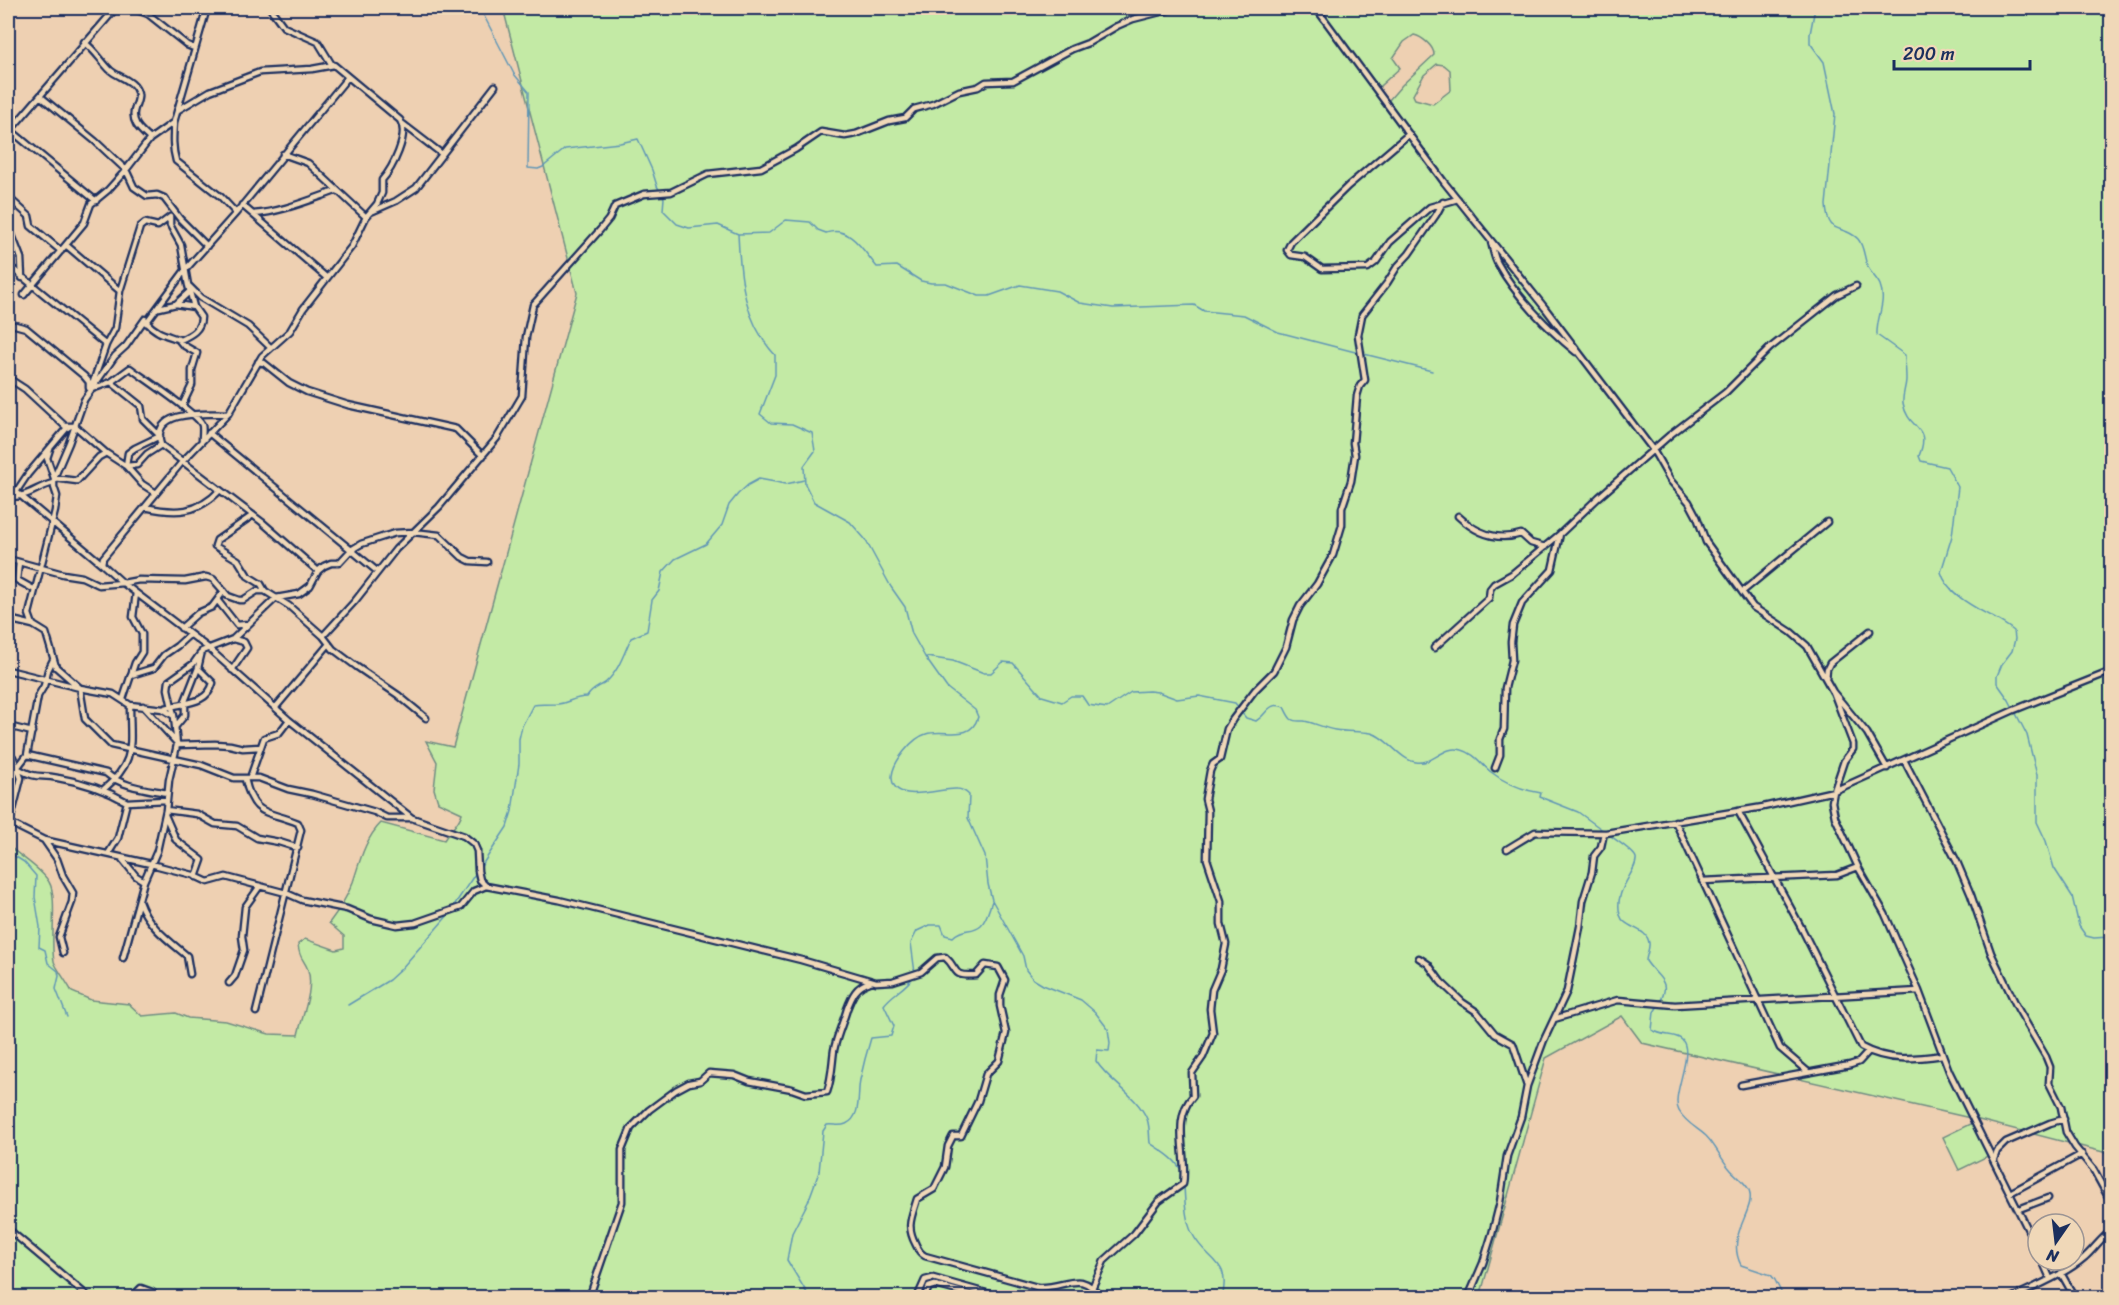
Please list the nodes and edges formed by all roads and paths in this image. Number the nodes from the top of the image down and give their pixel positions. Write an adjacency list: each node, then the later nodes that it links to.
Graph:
1 (117, 8): 7 (street)
2 (132, 8): 8 (street)
3 (207, 8): 8 (street)
4 (270, 8): 9 (street)
5 (1176, 8): 72 (street)
6 (1316, 8): 17 (street)
7 (84, 42): 12 (street); 18 (street)
8 (194, 48): 13 (street)
9 (332, 65): 10 (street); 13 (street)
10 (348, 76): 15 (street); 19 (street)
11 (495, 86): 20 (street)
12 (40, 96): 16 (street); 21 (street)
13 (178, 110): 14 (street)
14 (174, 122): 18 (street); 29 (street)
15 (403, 124): 20 (street); 31 (street)
16 (8, 131): 25 (street)
17 (1409, 135): 24 (street); 26 (street)
18 (150, 139): 21 (street)
19 (283, 154): 22 (street); 27 (street)
20 (442, 154): 31 (street)
21 (126, 170): 25 (street); 28 (street)
22 (336, 191): 30 (street); 31 (street)
23 (8, 197): 37 (street)
24 (1458, 199): 26 (street); 34 (street)
25 (96, 201): 35 (street)
26 (1443, 202): 210 (street)
27 (242, 205): 29 (street); 30 (street)
28 (171, 208): 32 (street); 36 (street)
29 (236, 213): 36 (street)
30 (253, 214): 41 (street)
31 (367, 215): 41 (street)
32 (170, 218): 39 (street); 45 (street)
33 (8, 225): 40 (street)
34 (1491, 239): 56 (street); 56 (street)
35 (66, 245): 37 (street); 45 (street)
36 (207, 246): 39 (street)
37 (60, 251): 42 (street)
38 (8, 265): 40 (street)
39 (186, 269): 43 (street); 50 (street)
40 (22, 278): 42 (street)
41 (327, 278): 55 (street)
42 (32, 285): 47 (street); 54 (street)
43 (188, 285): 46 (street); 55 (street)
44 (1856, 286): 70 (street)
45 (120, 291): 54 (street)
46 (189, 292): 48 (street); 49 (street)
47 (24, 295)
48 (176, 304): 49 (street); 50 (street)
49 (194, 307): 53 (street)
50 (159, 308): 51 (street)
51 (145, 321): 53 (street); 60 (street)
52 (15, 325): 60 (street)
53 (178, 339): 61 (street)
54 (106, 345): 60 (street)
55 (270, 347): 57 (street)
56 (1582, 357): 70 (street)
57 (258, 362): 63 (street); 72 (street)
58 (8, 378): 64 (street)
59 (111, 382): 60 (street); 61 (street); 66 (street)
60 (90, 390): 64 (street)
61 (182, 406): 62 (street)
62 (190, 413): 63 (street); 66 (street); 67 (street)
63 (228, 414): 65 (street)
64 (75, 426): 69 (street); 71 (street); 75 (street)
65 (209, 434): 67 (street); 90 (street)
66 (160, 435): 68 (street); 74 (street)
67 (202, 441): 73 (street)
68 (161, 445): 73 (street); 74 (street)
69 (50, 449): 75 (street); 78 (street)
70 (1653, 450): 88 (street); 102 (street)
71 (106, 453): 74 (street); 75 (street)
72 (483, 456): 87 (street)
73 (182, 462): 77 (street); 79 (street)
74 (126, 466): 79 (street)
75 (54, 480): 81 (street); 86 (street)
76 (8, 485): 78 (street)
77 (220, 490): 82 (street); 83 (street)
78 (16, 492): 81 (street)
79 (156, 493): 82 (street)
80 (8, 496): 81 (street)
81 (21, 497): 86 (street)
82 (145, 507): 94 (street)
83 (253, 515): 96 (street); 101 (street)
84 (1458, 516): 89 (street)
85 (1827, 522): 102 (street)
86 (52, 523): 94 (street); 95 (street)
87 (413, 532): 90 (street); 93 (street); 97 (street)
88 (1560, 534): 89 (street); 149 (street)
89 (1545, 547): 116 (street)
90 (351, 550): 96 (street); 97 (street)
91 (8, 559): 92 (street)
92 (19, 562): 95 (street); 99 (street)
93 (487, 562)
94 (102, 564): 98 (street)
95 (41, 568): 98 (street); 99 (street)
96 (318, 571): 104 (street)
97 (378, 572): 112 (street)
98 (123, 584): 100 (street); 103 (street)
99 (35, 590): 108 (street)
100 (224, 591): 101 (street); 105 (street)
101 (265, 591): 104 (street)
102 (1742, 592): 124 (street)
103 (136, 593): 109 (street); 123 (street)
104 (276, 598): 107 (street); 112 (street)
105 (218, 601): 107 (street); 109 (street)
106 (8, 619): 108 (street)
107 (250, 623): 113 (street)
108 (33, 625): 118 (street)
109 (181, 628): 111 (street)
110 (1870, 631): 124 (street)
111 (189, 634): 115 (street); 123 (street)
112 (323, 636): 114 (street)
113 (233, 639): 115 (street); 121 (street)
114 (329, 644): 133 (street); 136 (street)
115 (207, 647): 117 (street); 121 (street)
116 (1434, 648)
117 (200, 654): 119 (street); 132 (street)
118 (53, 660): 125 (street); 126 (street)
119 (198, 668): 129 (street); 129 (street)
120 (8, 670): 125 (street)
121 (232, 670): 133 (street)
122 (2112, 671): 147 (street)
123 (131, 675): 128 (street)
124 (1826, 679): 127 (street)
125 (45, 680): 126 (street); 140 (street)
126 (80, 688): 128 (street); 143 (street)
127 (1833, 692): 150 (street); 155 (street)
128 (123, 699): 130 (street)
129 (185, 703): 132 (street); 139 (street)
130 (130, 705): 131 (street); 143 (street)
131 (143, 706): 134 (street); 141 (street)
132 (172, 706): 134 (street); 135 (street)
133 (276, 707): 137 (street)
134 (163, 710): 135 (street)
135 (174, 717): 139 (street)
136 (426, 718)
137 (289, 720): 142 (street); 161 (street)
138 (8, 726): 140 (street)
139 (176, 726): 141 (street)
140 (32, 732): 145 (street)
141 (177, 744): 142 (street); 146 (street)
142 (260, 747): 152 (street)
143 (131, 750): 146 (street); 153 (street)
144 (8, 754): 148 (street)
145 (27, 755): 148 (street); 153 (street)
146 (175, 759): 152 (street); 156 (street)
147 (1904, 760): 150 (street); 197 (street)
148 (17, 768): 151 (street); 154 (street); 163 (street)
149 (1495, 768)
150 (1887, 768): 155 (street)
151 (8, 775)
152 (247, 778): 161 (street); 167 (street)
153 (114, 780): 154 (street); 156 (street)
154 (102, 790): 158 (street)
155 (1834, 791): 159 (street); 172 (street)
156 (167, 793): 157 (street)
157 (166, 800): 158 (street); 160 (street)
158 (127, 802): 169 (street)
159 (1738, 811): 162 (street); 174 (street)
160 (165, 812): 167 (street); 171 (street); 173 (street)
161 (412, 818): 178 (street)
162 (1675, 821): 165 (street); 176 (street)
163 (9, 822): 164 (street); 166 (street)
164 (8, 830)
165 (1604, 833): 168 (street); 191 (street)
166 (44, 840): 169 (street); 181 (street)
167 (298, 848): 179 (street)
168 (1507, 849)
169 (108, 854): 170 (street)
170 (120, 857): 171 (street); 175 (street)
171 (151, 864): 173 (street); 175 (street)
172 (1858, 867): 174 (street); 187 (street)
173 (196, 877): 177 (street)
174 (1772, 877): 176 (street); 188 (street)
175 (144, 881): 180 (street)
176 (1702, 881): 189 (street)
177 (260, 886): 179 (street); 186 (street)
178 (486, 886): 179 (street); 185 (street)
179 (286, 893): 190 (street)
180 (139, 900): 182 (street); 184 (street)
181 (63, 953)
182 (123, 958)
183 (1419, 958): 196 (street)
184 (190, 974)
185 (872, 981): 210 (street); 216 (street)
186 (229, 984)
187 (1919, 991): 188 (street); 193 (street)
188 (1834, 995): 189 (street); 192 (street)
189 (1756, 1000): 191 (street); 194 (street)
190 (256, 1012)
191 (1554, 1019): 196 (street)
192 (1869, 1051): 193 (street); 194 (street)
193 (1943, 1055): 199 (street)
194 (1808, 1072): 195 (street)
195 (1741, 1085)
196 (1527, 1086): 222 (street)
197 (2064, 1119): 198 (street); 199 (street)
198 (2082, 1155): 200 (street); 202 (street)
199 (1994, 1160): 200 (street)
200 (2010, 1193): 203 (street)
201 (2048, 1198): 203 (street)
202 (2112, 1204)
203 (2019, 1209): 204 (street)
204 (2026, 1224)
205 (8, 1229): 213 (street)
206 (2112, 1230): 208 (street)
207 (2047, 1272): 209 (street)
208 (2061, 1273): 209 (street); 224 (street)
209 (2050, 1278): 223 (street)
210 (1093, 1286): 221 (street)
211 (8, 1293): 212 (street)
212 (16, 1298)
213 (90, 1298)
214 (131, 1298): 215 (street)
215 (157, 1298)
216 (589, 1298)
217 (916, 1298): 220 (street)
218 (924, 1298): 219 (street)
219 (984, 1298)
220 (1004, 1298)
221 (1100, 1298)
222 (1468, 1298)
223 (2011, 1298)
224 (2075, 1298)

